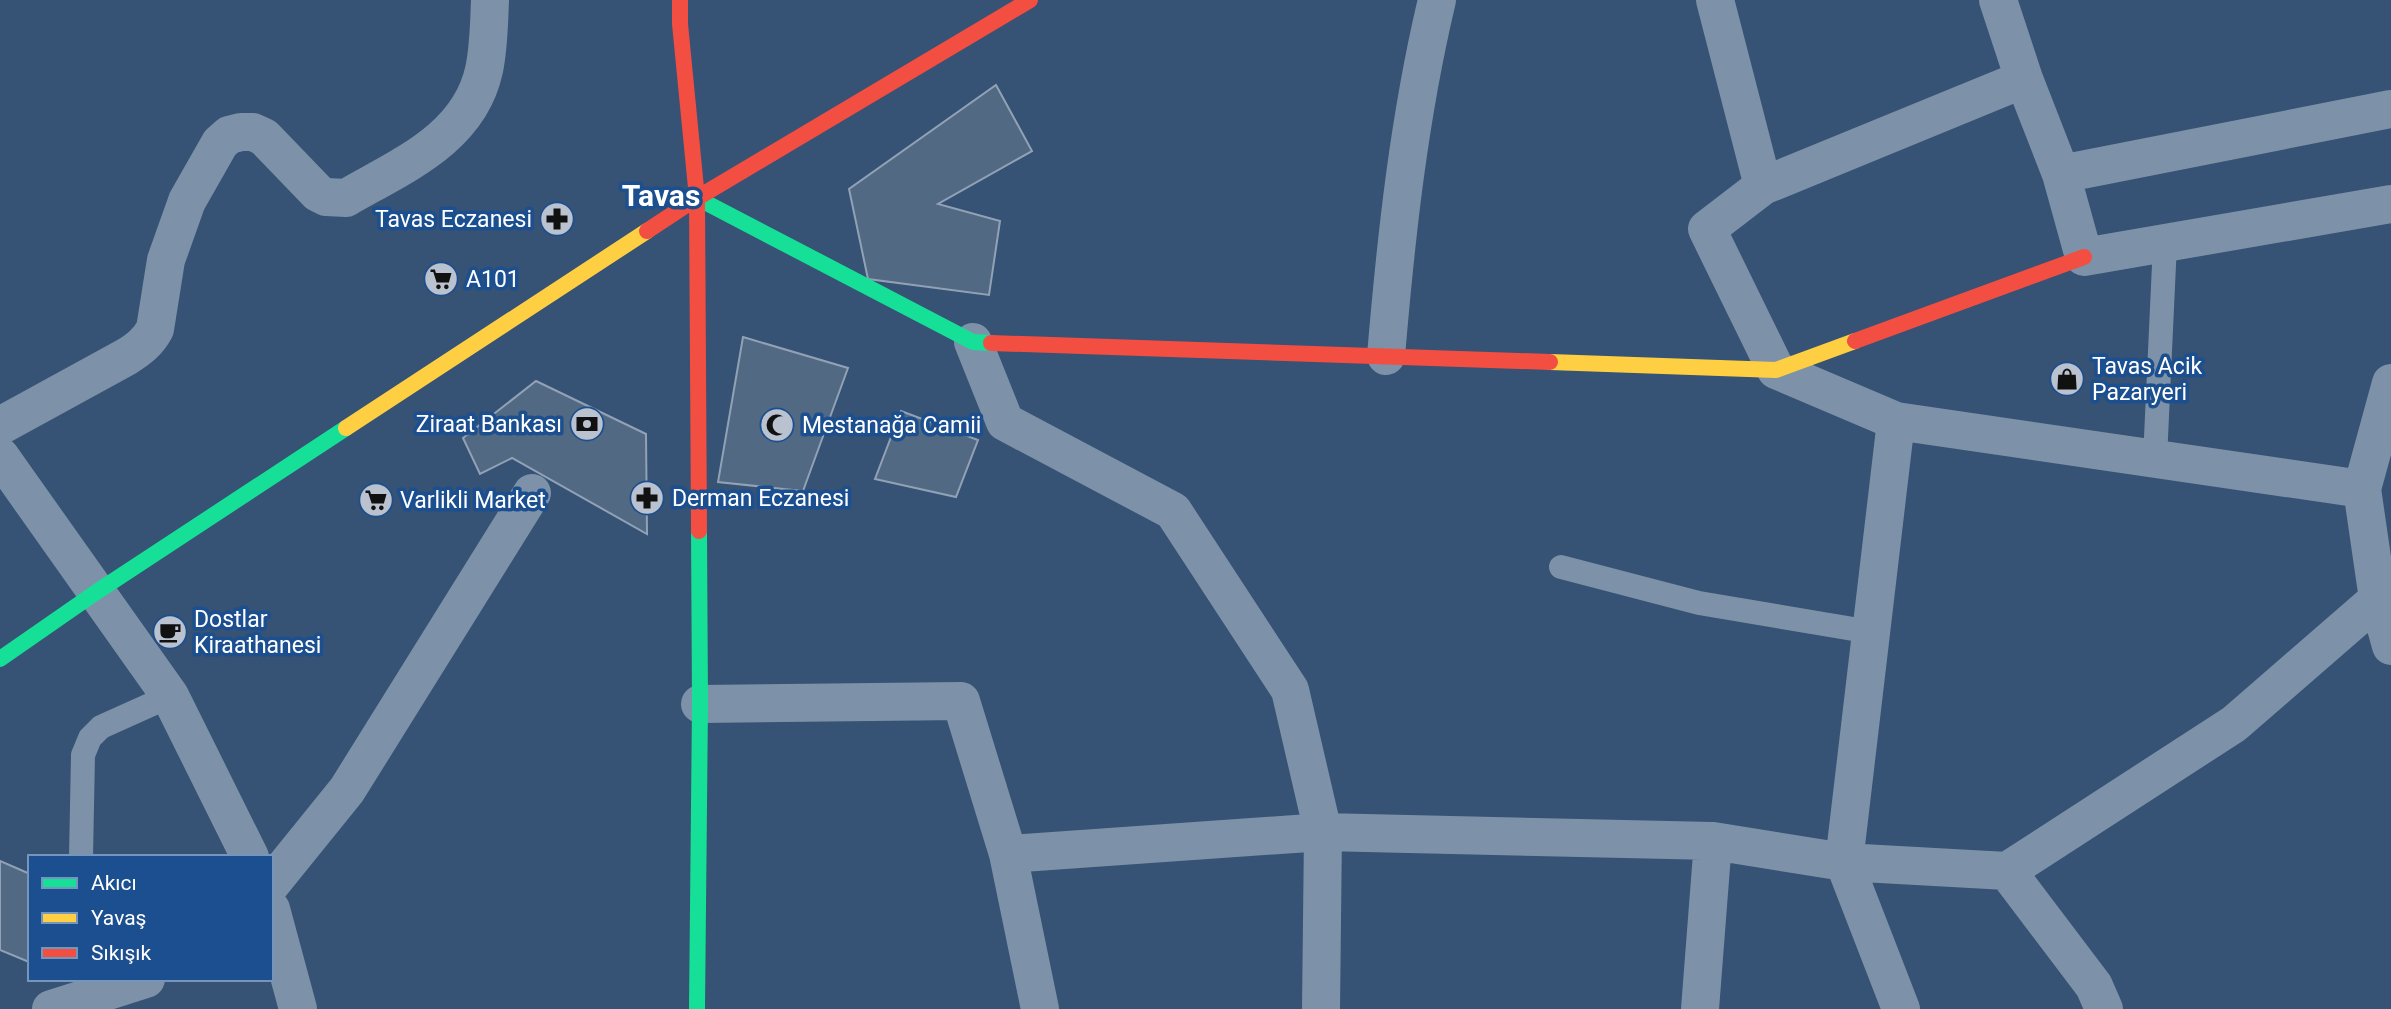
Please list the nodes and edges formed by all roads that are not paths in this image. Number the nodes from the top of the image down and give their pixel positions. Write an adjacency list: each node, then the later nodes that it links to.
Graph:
1 (490, 0): 20 (street)
2 (680, 0): 11 (street)
3 (1030, 0): 11 (street)
4 (1437, 0): 16 (street)
5 (1715, 0): 10 (street)
6 (1998, 0): 7 (street)
7 (2024, 79): 9 (street); 10 (street)
8 (2391, 109): 9 (street)
9 (2061, 174): 14 (street)
10 (1763, 186): 17 (street)
11 (696, 198): 15 (street); 27 (street); 33 (street)
12 (2391, 204): 13 (street)
13 (2165, 243): 14 (street); 23 (lane)
14 (2084, 257): 17 (street)
15 (973, 342): 16 (street); 34 (street)
16 (1386, 356): 17 (street)
17 (1776, 370): 19 (street)
18 (2391, 383): 21 (street)
19 (1895, 421): 23 (street); 29 (street)
20 (0, 426)
21 (2385, 430): 24 (street)
22 (0, 456): 27 (street)
23 (2155, 459): 24 (street)
24 (2362, 489): 28 (street)
25 (532, 493): 41 (street)
26 (1561, 567): 29 (lane)
27 (95, 593): 31 (street); 32 (street)
28 (2378, 598): 30 (street); 40 (street)
29 (1871, 632): 39 (street)
30 (2391, 646)
31 (0, 659)
32 (170, 695): 37 (lane); 38 (street)
33 (701, 704): 36 (street); 47 (street)
34 (1323, 832): 35 (street); 36 (street); 49 (street)
35 (1713, 841): 39 (street); 50 (street)
36 (1008, 853): 48 (street)
37 (81, 855)
38 (249, 855)
39 (1844, 862): 40 (street); 51 (street)
40 (2007, 870): 52 (street)
41 (273, 882)
42 (273, 916): 46 (street)
43 (134, 981): 44 (street)
44 (103, 986): 45 (street)
45 (51, 1009)
46 (298, 1009)
47 (697, 1009)
48 (1040, 1009)
49 (1321, 1009)
50 (1700, 1009)
51 (1901, 1009)
52 (2104, 1009)

